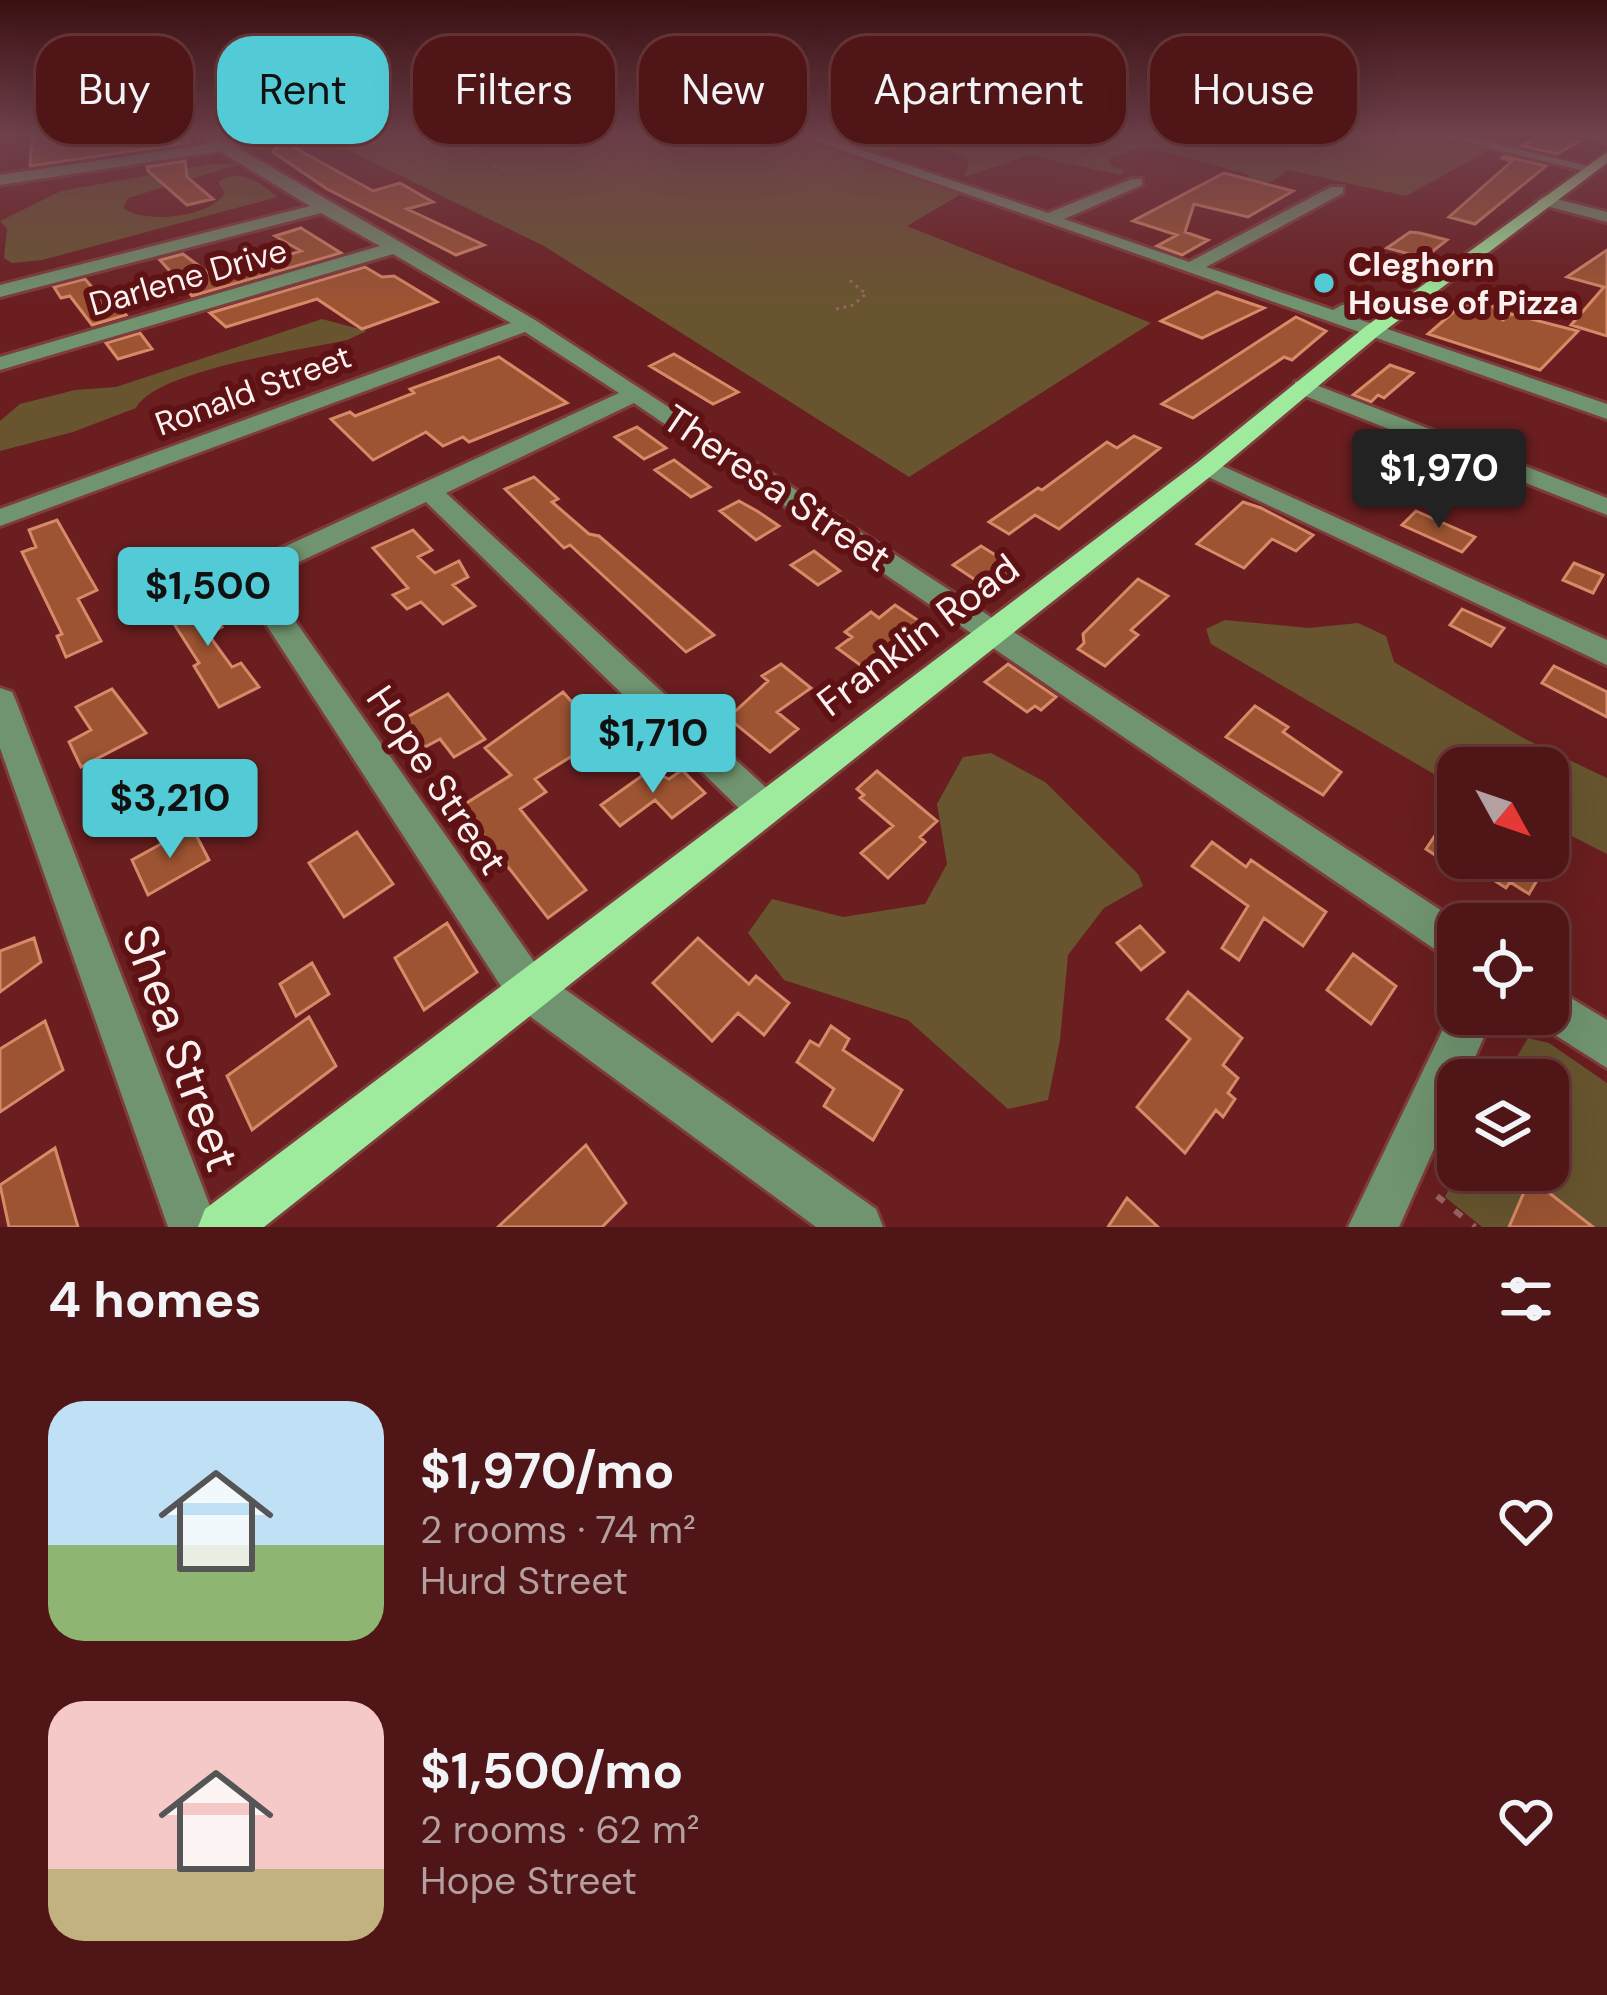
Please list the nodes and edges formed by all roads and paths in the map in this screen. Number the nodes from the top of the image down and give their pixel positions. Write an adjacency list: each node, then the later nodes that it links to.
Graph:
1 (292, 190): 8 (street, Theresa Street)
2 (305, 190): 26 (street)
3 (966, 190): 10 (street)
4 (1117, 190): 10 (street)
5 (1337, 190): 12 (street)
6 (1563, 190): 7 (main road, Franklin Road)
7 (1545, 201): 9 (street); 16 (main road, Franklin Road)
8 (319, 209): 11 (street, Theresa Street); 14 (street)
9 (1607, 217)
10 (1049, 219): 12 (street)
11 (393, 248): 17 (street, Theresa Street); 18 (street, Darlene Drive)
12 (1191, 268): 16 (street)
13 (848, 278): 15 (path)
14 (0, 291)
15 (836, 309)
16 (1367, 312): 19 (main road, Franklin Road); 21 (street)
17 (528, 324): 20 (street, Theresa Street); 25 (street, Ronald Street)
18 (0, 364)
19 (1304, 387): 22 (main road, Franklin Road); 24 (street)
20 (635, 394): 23 (street, Hope Street); 27 (street, Theresa Street)
21 (1603, 404)
22 (1207, 467): 27 (main road, Franklin Road); 28 (street)
23 (429, 491): 30 (street); 32 (street, Hope Street)
24 (1607, 507)
25 (0, 518)
26 (886, 544)
27 (992, 631): 30 (main road, Franklin Road); 31 (street, Theresa Street)
28 (1607, 653)
29 (0, 701): 37 (street, Shea Street)
30 (762, 807): 32 (main road, Franklin Road)
31 (1437, 931)
32 (527, 988): 38 (main road, Franklin Road); 39 (street, Hope Street)
33 (1569, 1020): 35 (street)
34 (1462, 1035): 40 (street)
35 (1607, 1046)
36 (1437, 1196): 41 (path)
37 (193, 1227)
38 (223, 1227)
39 (858, 1227)
40 (1373, 1227)
41 (1474, 1227)

